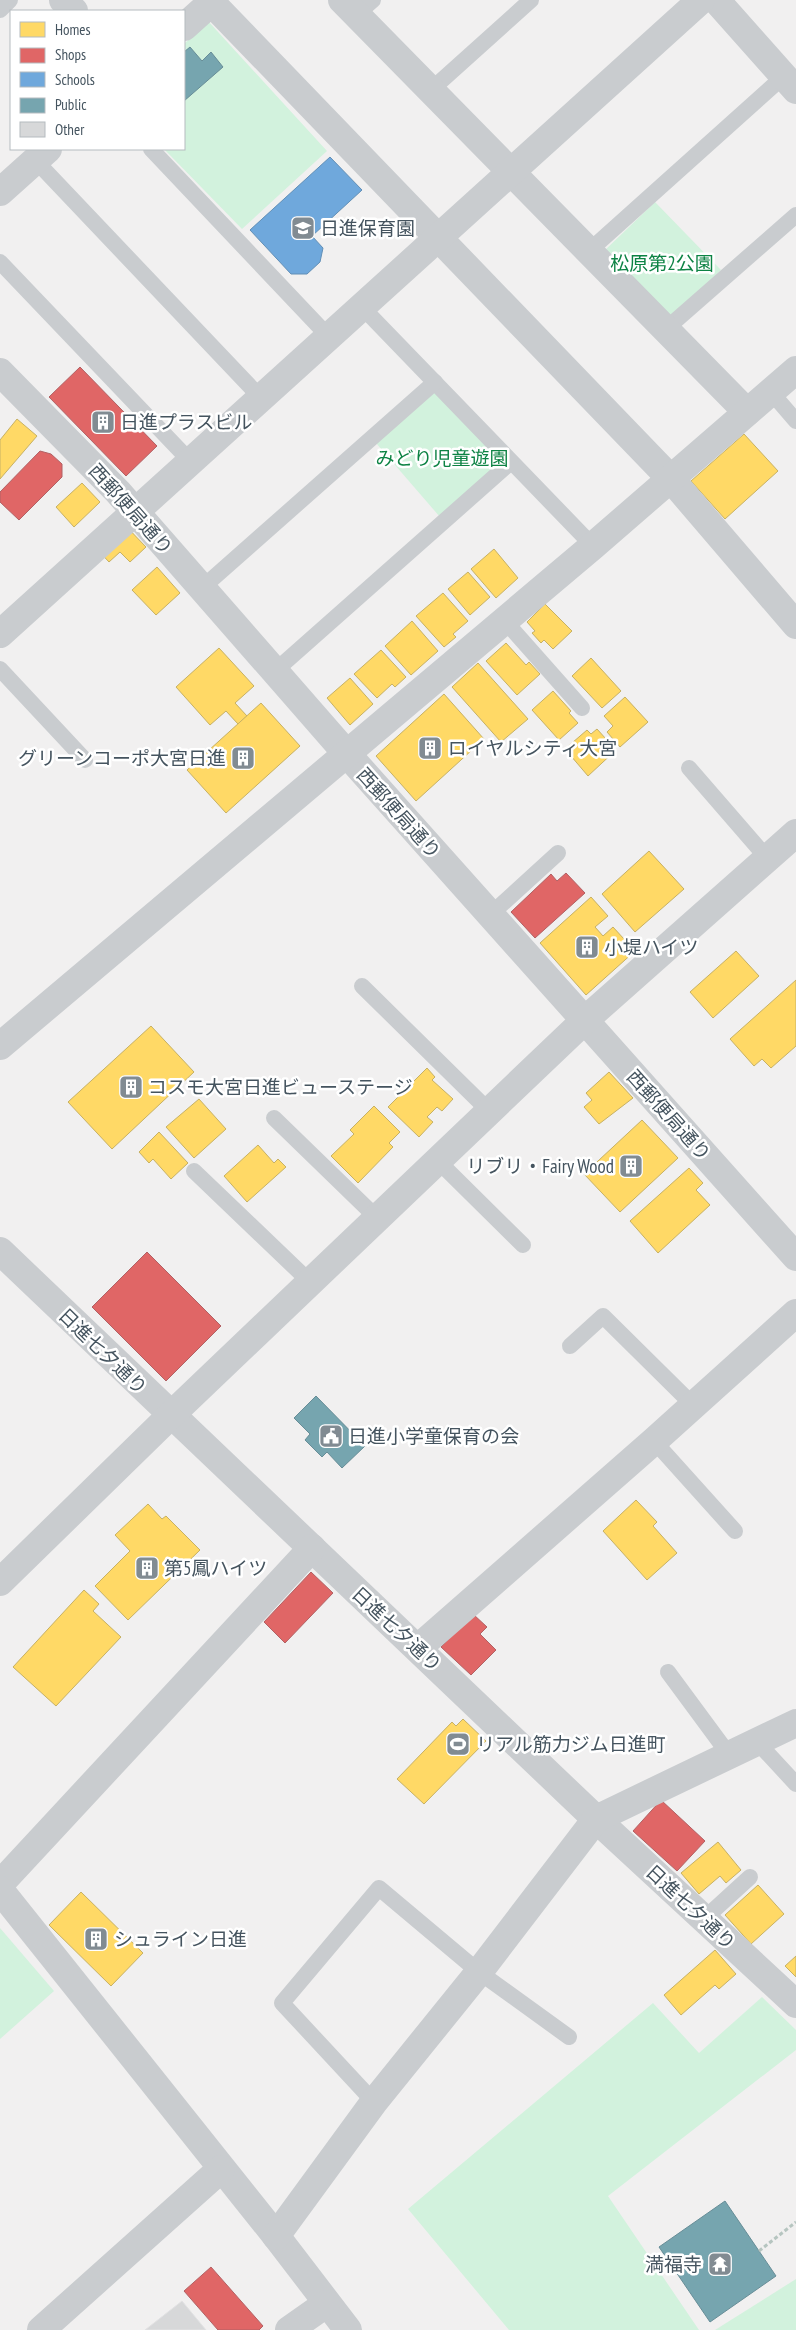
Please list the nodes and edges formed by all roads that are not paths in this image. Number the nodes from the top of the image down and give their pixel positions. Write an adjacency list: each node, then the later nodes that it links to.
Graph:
1 (10, 0): 8 (lane)
2 (64, 0): 9 (street)
3 (530, 0): 12 (lane)
4 (701, 0): 15 (street)
5 (716, 0): 11 (street)
6 (211, 1): 10 (street); 18 (street)
7 (357, 5): 12 (street)
8 (0, 10)
9 (73, 10)
10 (185, 26)
11 (790, 83): 19 (lane)
12 (430, 90): 15 (street)
13 (152, 150): 23 (lane)
14 (42, 155): 16 (street); 28 (lane)
15 (511, 172): 18 (street); 19 (street)
16 (0, 192)
17 (796, 215): 22 (lane)
18 (439, 237): 21 (street); 33 (street)
19 (589, 251): 22 (street)
20 (0, 262): 31 (lane)
21 (362, 308): 23 (street); 26 (lane)
22 (666, 330): 29 (street)
23 (329, 337): 28 (street)
24 (796, 370): 27 (street)
25 (0, 372): 34 (street, 西郵便局通り)
26 (435, 382): 32 (lane); 36 (lane)
27 (771, 392): 29 (street); 30 (lane)
28 (261, 398): 31 (street)
29 (747, 412): 33 (street)
30 (796, 421)
31 (191, 462): 34 (street)
32 (511, 462): 35 (lane); 41 (lane)
33 (670, 479): 35 (street); 38 (street)
34 (135, 512): 36 (street, 西郵便局通り); 39 (street)
35 (593, 546): 37 (street)
36 (202, 588): 41 (street, 西郵便局通り)
37 (504, 620): 42 (lane); 43 (street)
38 (796, 625)
39 (0, 634)
40 (0, 669): 44 (lane)
41 (275, 671): 43 (street, 西郵便局通り)
42 (582, 708)
43 (347, 754): 49 (street, 西郵便局通り); 52 (street)
44 (85, 760)
45 (688, 768): 48 (lane)
46 (796, 833): 48 (street)
47 (558, 853): 49 (lane)
48 (767, 858): 51 (street)
49 (490, 915): 51 (street, 西郵便局通り)
50 (362, 986): 53 (lane)
51 (585, 1020): 53 (street); 60 (street, 西郵便局通り)
52 (2, 1039)
53 (490, 1111): 55 (street)
54 (274, 1118): 57 (lane)
55 (438, 1161): 57 (street); 58 (lane)
56 (194, 1171): 61 (lane)
57 (377, 1218): 61 (street)
58 (523, 1246)
59 (0, 1251): 65 (street, 日進七夕通り)
60 (796, 1257)
61 (310, 1282): 65 (street)
62 (796, 1313): 64 (street)
63 (570, 1346): 64 (lane)
64 (694, 1406): 66 (street)
65 (170, 1416): 68 (street, 日進七夕通り); 69 (street)
66 (654, 1441): 67 (lane); 70 (street)
67 (736, 1531)
68 (312, 1548): 70 (street, 日進七夕通り); 78 (street)
69 (0, 1582)
70 (418, 1648): 76 (street, 日進七夕通り)
71 (668, 1672): 74 (lane)
72 (796, 1723): 73 (street)
73 (758, 1743): 74 (street); 75 (lane)
74 (730, 1756): 76 (street)
75 (796, 1784)
76 (596, 1819): 80 (street, 日進七夕通り); 81 (street)
77 (750, 1877): 80 (lane)
78 (0, 1884)
79 (0, 1890): 85 (street)
80 (704, 1919): 82 (street, 日進七夕通り)
81 (479, 1972): 83 (lane); 84 (street); 84 (lane)
82 (796, 2004)
83 (569, 2037)
84 (374, 2102): 86 (street)
85 (221, 2170): 86 (street); 88 (street)
86 (276, 2236): 87 (street)
87 (326, 2304): 89 (street); 90 (street)
88 (41, 2330)
89 (289, 2330)
90 (348, 2330)

